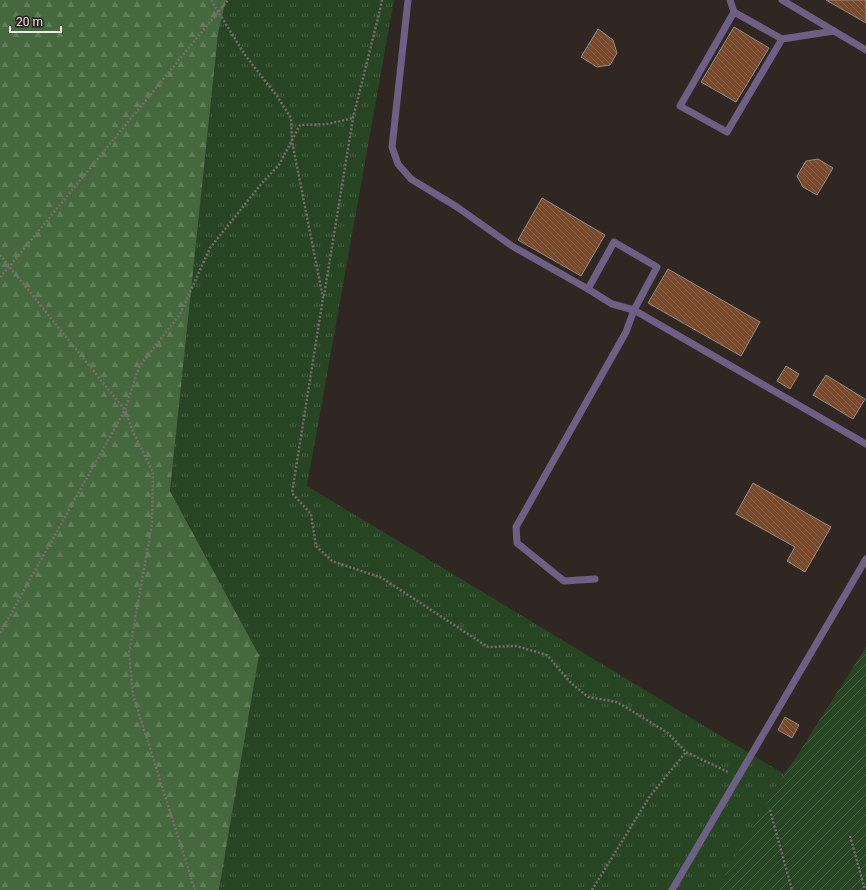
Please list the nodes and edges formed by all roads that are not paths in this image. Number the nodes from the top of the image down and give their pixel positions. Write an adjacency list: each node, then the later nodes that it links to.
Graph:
1 (408, 0): 8 (lane)
2 (730, 0): 4 (lane)
3 (782, 0): 5 (lane)
4 (734, 12): 6 (lane); 6 (lane)
5 (834, 31): 6 (lane); 7 (lane)
6 (782, 39)
7 (866, 50)
8 (588, 289): 9 (lane); 9 (lane)
9 (634, 310): 10 (lane); 12 (lane)
10 (866, 444)
11 (866, 559): 13 (lane)
12 (595, 579)
13 (672, 890)

